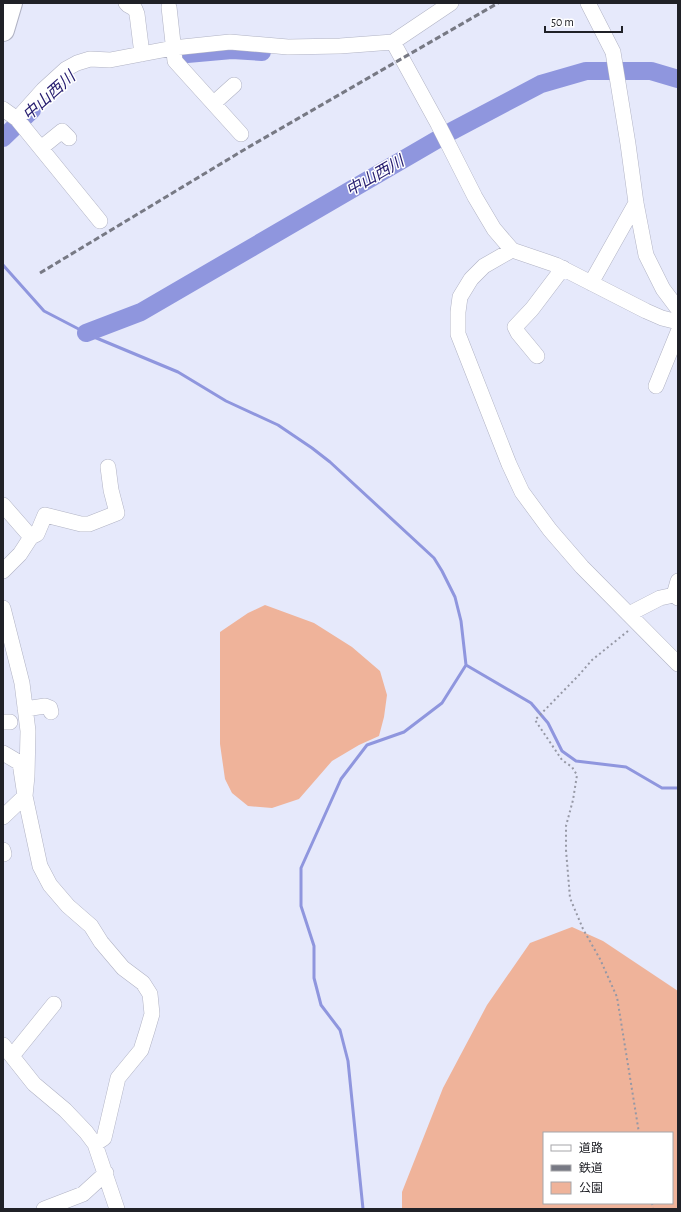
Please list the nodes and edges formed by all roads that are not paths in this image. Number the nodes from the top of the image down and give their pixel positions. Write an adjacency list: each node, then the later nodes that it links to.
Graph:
1 (11, 3): 6 (highway)
2 (126, 3): 9 (street)
3 (588, 3): 17 (street)
4 (442, 6): 7 (street)
5 (169, 7): 8 (street)
6 (3, 30)
7 (393, 42): 8 (street); 19 (street)
8 (174, 53): 9 (street); 11 (street)
9 (142, 54): 13 (street)
10 (234, 85): 11 (street)
11 (214, 103): 14 (street)
12 (3, 108): 13 (street)
13 (19, 121): 16 (street)
14 (241, 134)
15 (69, 138): 16 (street)
16 (41, 148): 18 (street)
17 (636, 203): 21 (street); 22 (street)
18 (100, 221)
19 (512, 250): 20 (street); 33 (street)
20 (563, 268): 21 (street); 25 (street)
21 (591, 282): 23 (street)
22 (678, 309)
23 (678, 322)
24 (678, 332): 26 (street)
25 (538, 356)
26 (656, 386)
27 (108, 467): 29 (street)
28 (3, 505): 29 (street)
29 (31, 537): 30 (street)
30 (3, 571)
31 (677, 591): 33 (street)
32 (3, 608): 35 (street)
33 (634, 618): 34 (street)
34 (678, 664)
35 (25, 709): 36 (street); 38 (street)
36 (51, 712)
37 (3, 753): 38 (street)
38 (25, 796): 39 (street); 42 (street)
39 (3, 818)
40 (54, 1004): 41 (street)
41 (7, 1050): 42 (street)
42 (95, 1144): 43 (street)
43 (106, 1173): 44 (street); 45 (street)
44 (44, 1209)
45 (118, 1209)

